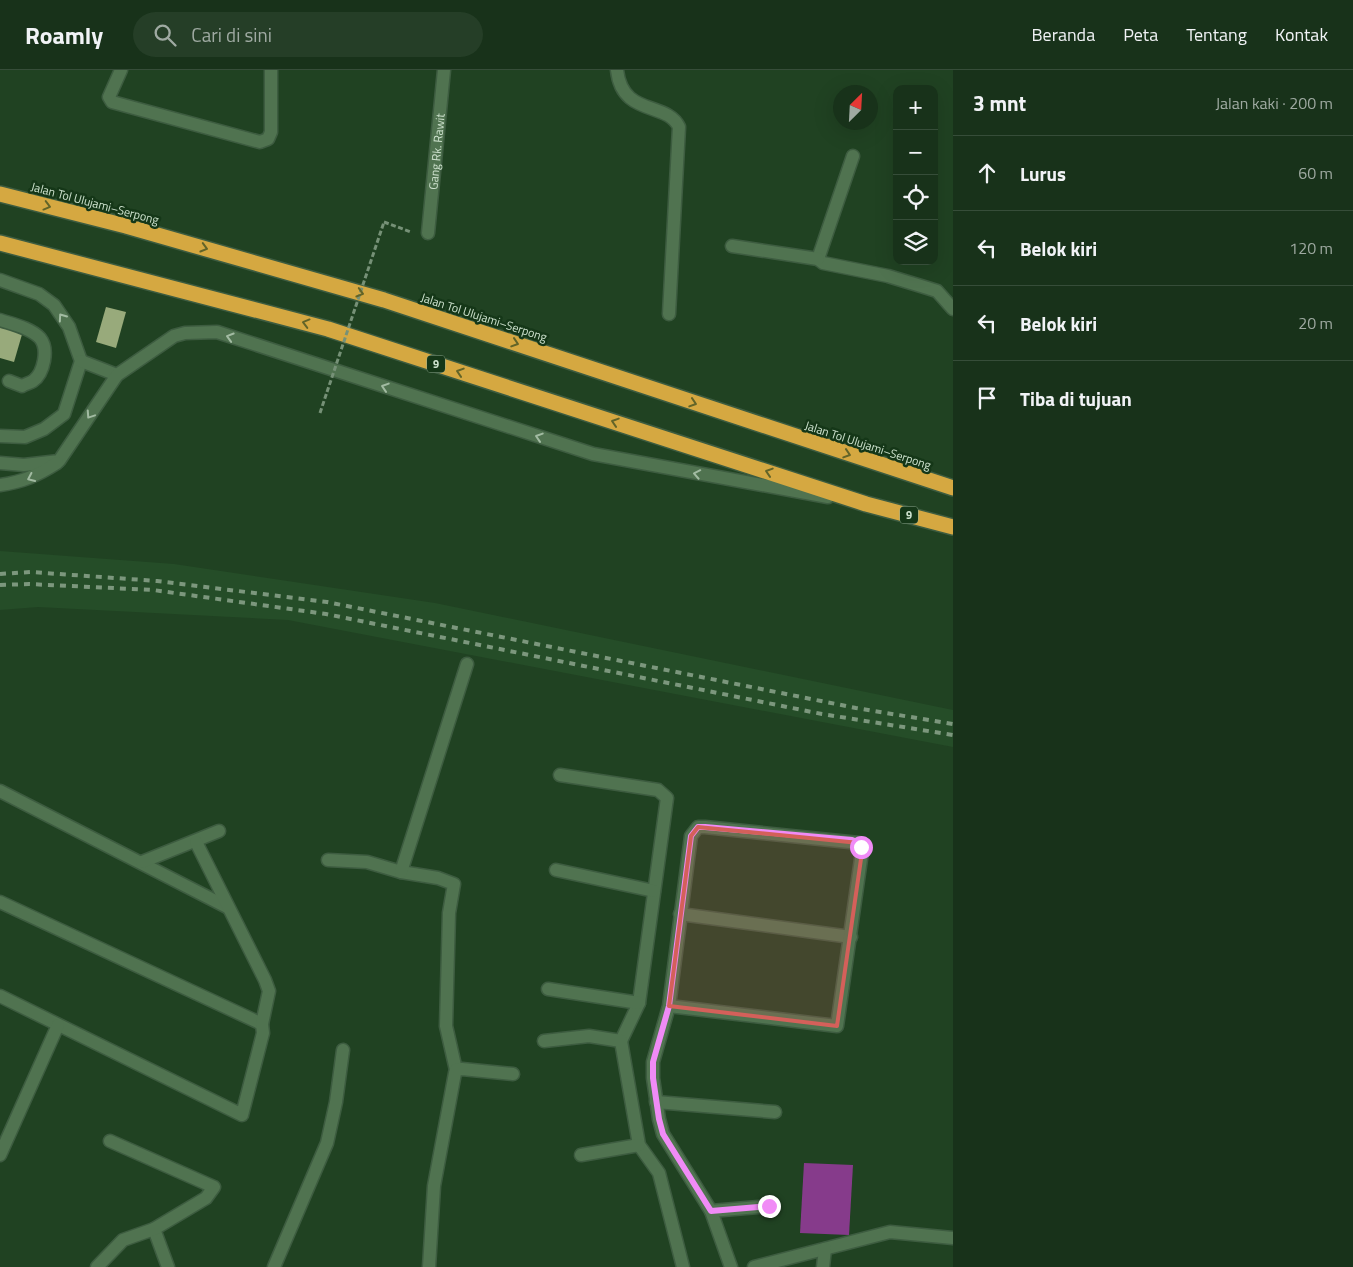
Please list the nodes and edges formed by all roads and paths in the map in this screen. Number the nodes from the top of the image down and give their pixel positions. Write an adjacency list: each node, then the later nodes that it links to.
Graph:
1 (121, 70): 2 (street)
2 (271, 70)
3 (444, 70): 7 (street, Gang Rk. Rawit)
4 (617, 70): 13 (street)
5 (853, 156): 10 (street)
6 (0, 194): 23 (highway, Jalan Tol Ulujami–Serpong, one-way to 23)
7 (428, 233): 18 (path, bridge)
8 (0, 243): 24 (highway, 9, one-way to 8)
9 (732, 246): 10 (street)
10 (818, 259): 12 (street)
11 (0, 280): 15 (street, one-way to 11)
12 (953, 309)
13 (669, 314)
14 (0, 320): 17 (street)
15 (81, 361): 16 (street); 19 (street)
16 (117, 375): 20 (street, one-way to 20); 24 (street, one-way to 16)
17 (9, 380)
18 (320, 413)
19 (0, 436)
20 (59, 461): 21 (street); 22 (street, one-way to 22)
21 (0, 463)
22 (0, 485)
23 (953, 488)
24 (866, 504): 25 (highway, 9)
25 (953, 527)
26 (467, 664): 34 (street)
27 (560, 775): 35 (street)
28 (0, 791): 32 (street)
29 (219, 831): 30 (street)
30 (196, 842): 32 (street); 37 (street)
31 (328, 860): 34 (street)
32 (142, 862): 37 (street)
33 (556, 870): 35 (street)
34 (401, 872): 49 (street)
35 (654, 891): 42 (street)
36 (0, 902): 45 (street)
37 (228, 908): 45 (street)
38 (680, 914): 39 (street); 39 (street); 43 (street)
39 (851, 937): 43 (street)
40 (548, 989): 42 (street)
41 (0, 996): 44 (street)
42 (639, 1003): 47 (street)
43 (669, 1006): 51 (street)
44 (58, 1024): 45 (street); 56 (street)
45 (262, 1024)
46 (544, 1040): 47 (street)
47 (621, 1041): 54 (street)
48 (343, 1050): 64 (street)
49 (456, 1070): 50 (street); 65 (street)
50 (513, 1074)
51 (656, 1102): 52 (street); 58 (street)
52 (775, 1112)
53 (110, 1141): 59 (street)
54 (639, 1145): 55 (street); 66 (street)
55 (581, 1154)
56 (0, 1155)
57 (769, 1206): 58 (street)
58 (711, 1211): 67 (street)
59 (154, 1229): 62 (street); 63 (street)
60 (953, 1238): 61 (street)
61 (826, 1249): 68 (street); 69 (street)
62 (97, 1267)
63 (168, 1267)
64 (274, 1267)
65 (429, 1267)
66 (683, 1267)
67 (731, 1267)
68 (754, 1267)
69 (823, 1267)

